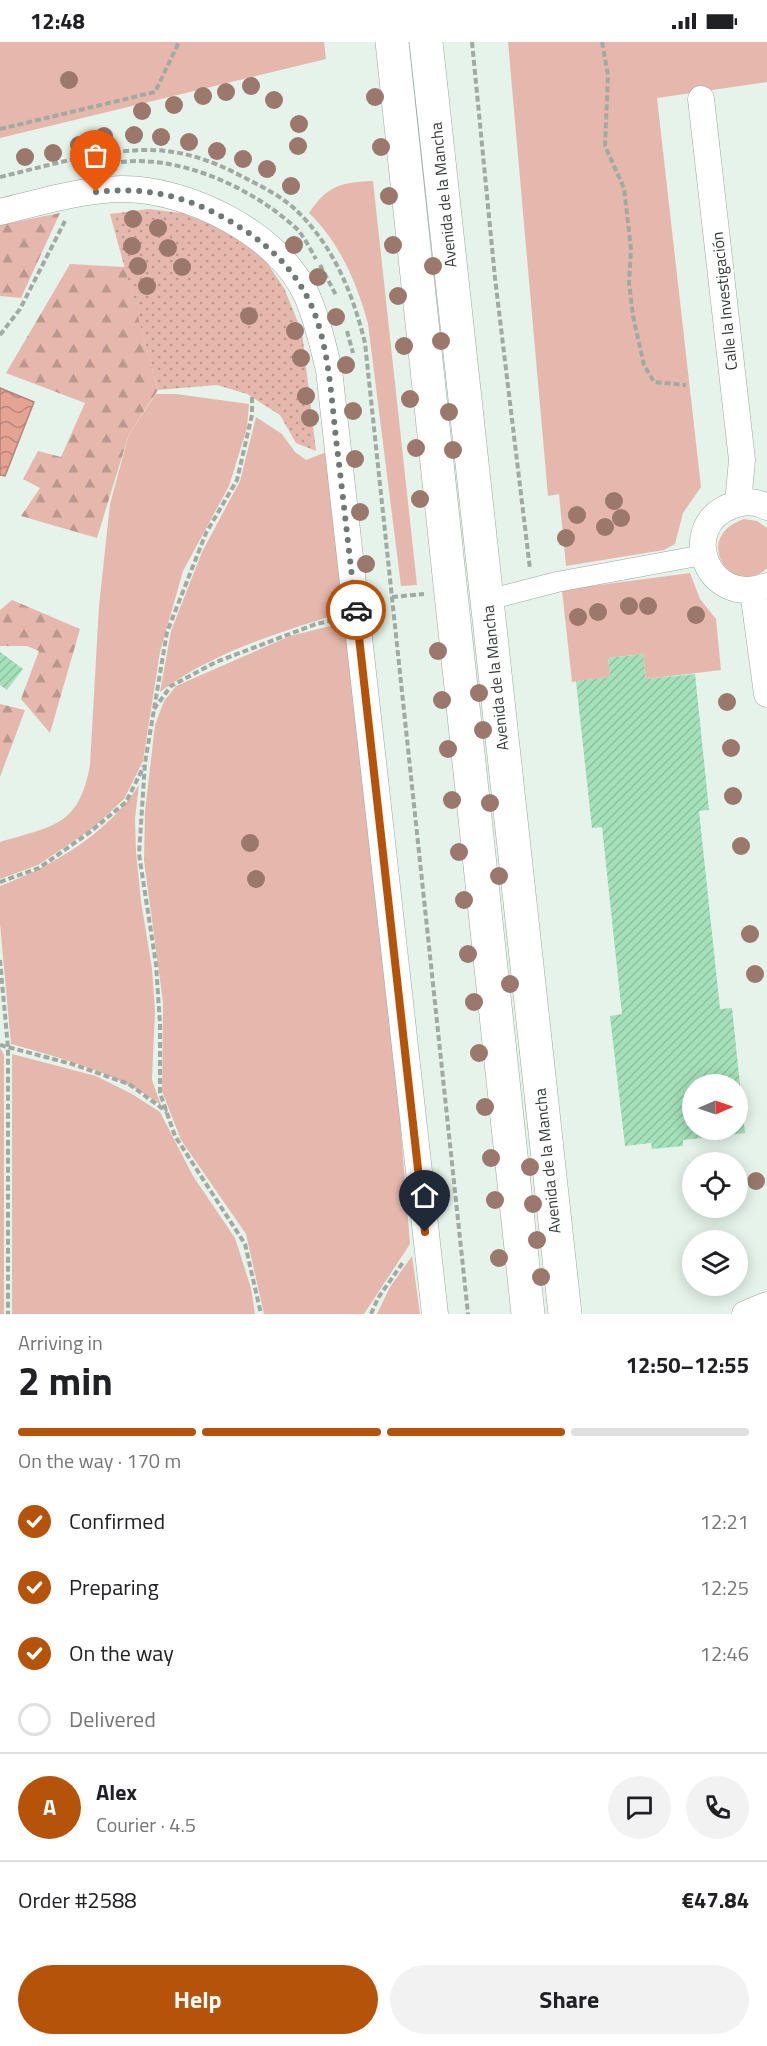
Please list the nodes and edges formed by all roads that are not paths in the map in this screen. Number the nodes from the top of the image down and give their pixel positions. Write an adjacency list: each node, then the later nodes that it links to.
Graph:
1 (392, 42): 13 (main road)
2 (426, 42): 9 (main road, Avenida de la Mancha)
3 (701, 99): 5 (street, Calle la Investigación)
4 (0, 212): 12 (street)
5 (738, 503): 6 (street); 7 (street)
6 (767, 507)
7 (703, 555): 8 (street); 9 (street)
8 (760, 588): 10 (street)
9 (487, 600): 14 (main road, Avenida de la Mancha)
10 (767, 694)
11 (767, 1305): 15 (street)
12 (435, 1314)
13 (528, 1314)
14 (565, 1314)
15 (746, 1314)

